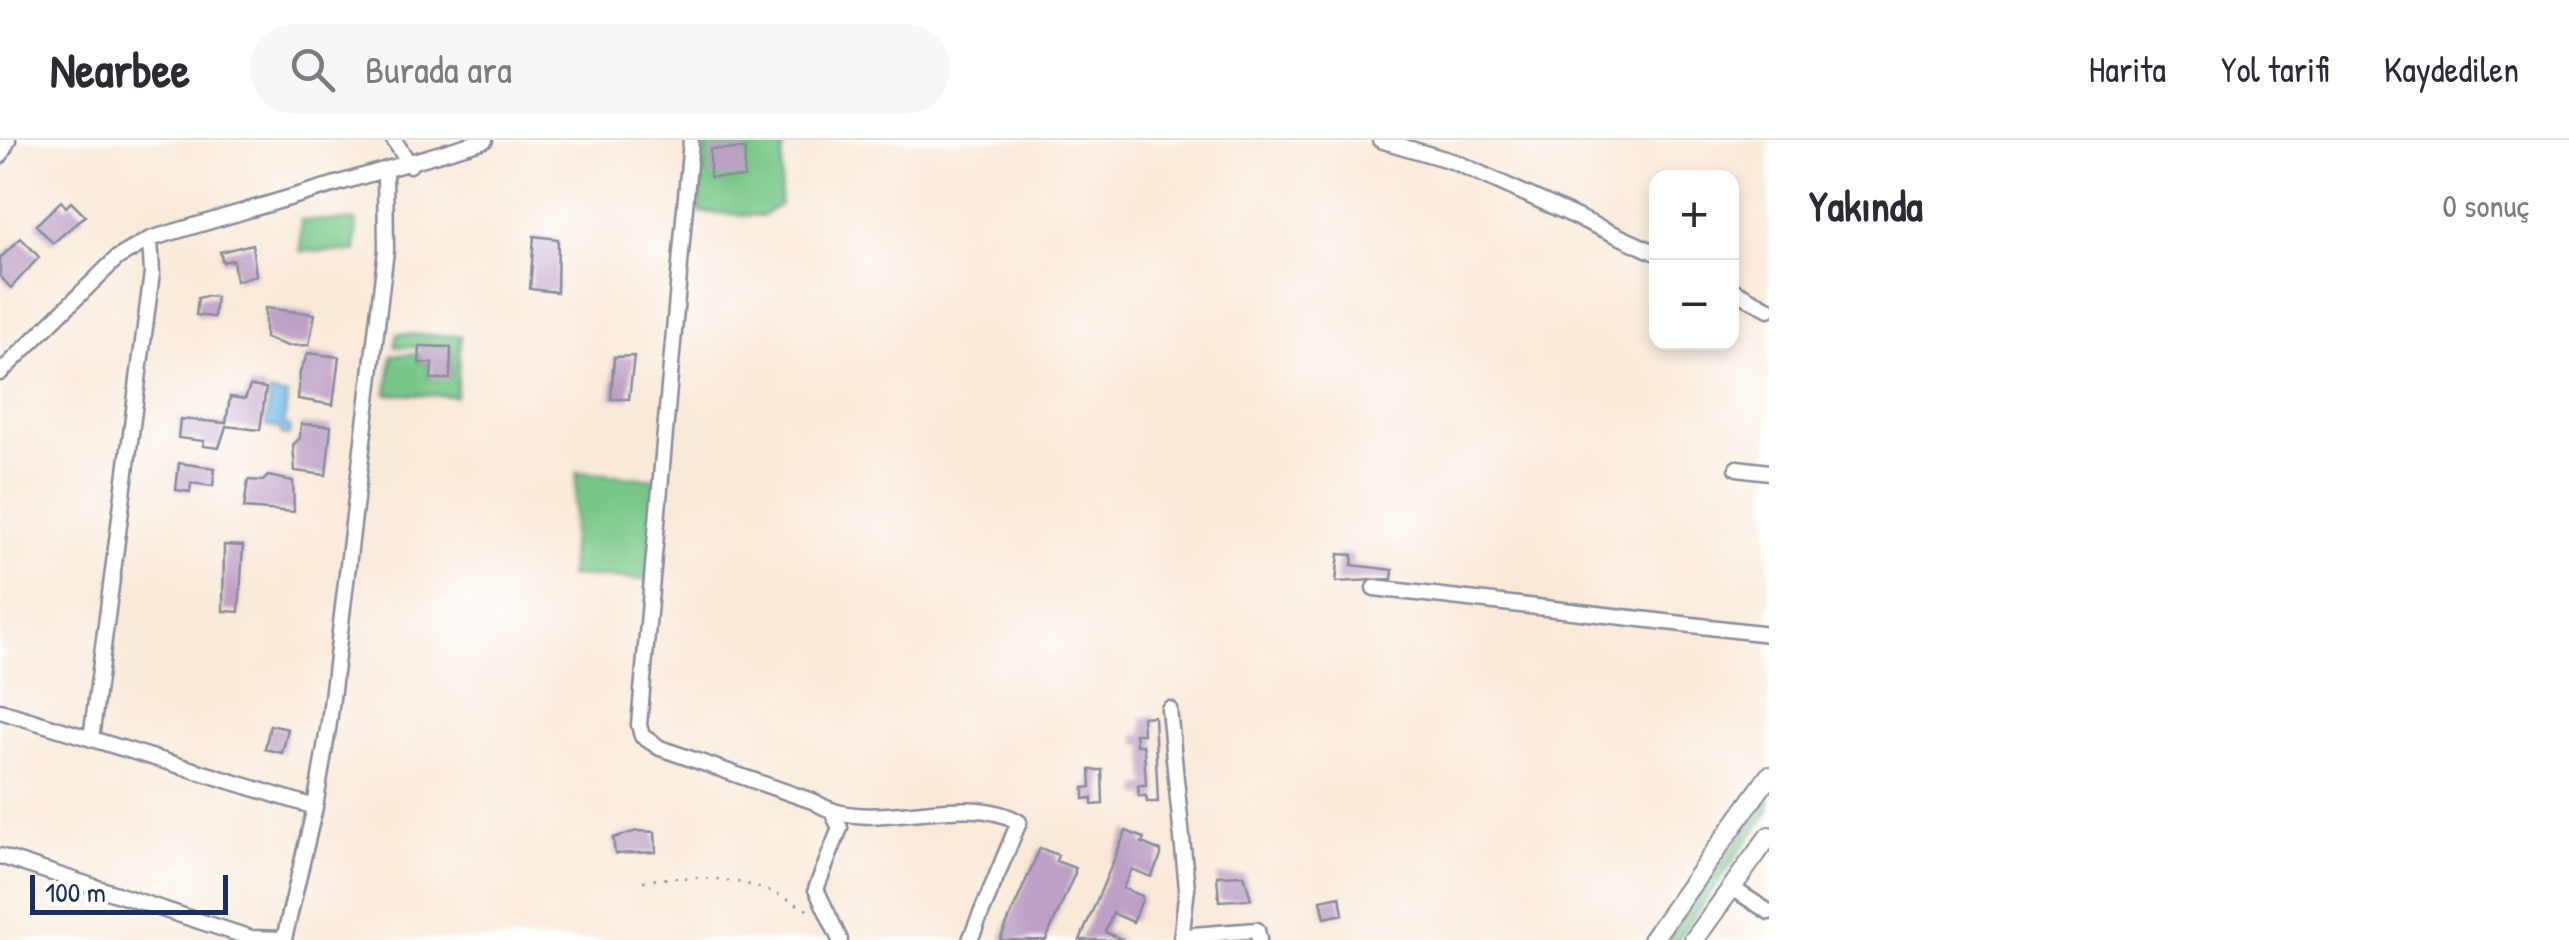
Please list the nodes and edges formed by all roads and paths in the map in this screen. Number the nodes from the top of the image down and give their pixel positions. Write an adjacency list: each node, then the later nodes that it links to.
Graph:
1 (8, 140): 8 (street)
2 (394, 140): 9 (street)
3 (485, 140): 9 (street)
4 (692, 140): 25 (street)
5 (730, 140): 7 (path)
6 (1380, 140): 12 (street)
7 (730, 149)
8 (0, 156)
9 (410, 165): 10 (street)
10 (385, 172): 11 (street); 24 (street)
11 (150, 238): 15 (street); 22 (street)
12 (1649, 249)
13 (1739, 293): 14 (street)
14 (1769, 309)
15 (0, 373)
16 (1737, 468): 17 (street)
17 (1769, 472)
18 (1374, 588): 19 (street)
19 (1769, 634)
20 (1169, 709): 35 (street)
21 (0, 711): 22 (street)
22 (91, 739): 24 (street)
23 (1769, 776): 37 (main road)
24 (316, 807): 32 (street)
25 (833, 814): 30 (street); 34 (street)
26 (1769, 836): 29 (main road)
27 (0, 856): 32 (street)
28 (643, 881): 30 (path)
29 (1732, 888): 31 (street); 38 (main road)
30 (823, 912): 33 (street)
31 (1769, 912)
32 (284, 940)
33 (840, 940)
34 (970, 940)
35 (1184, 940): 36 (street)
36 (1259, 940)
37 (1652, 940)
38 (1694, 940)

